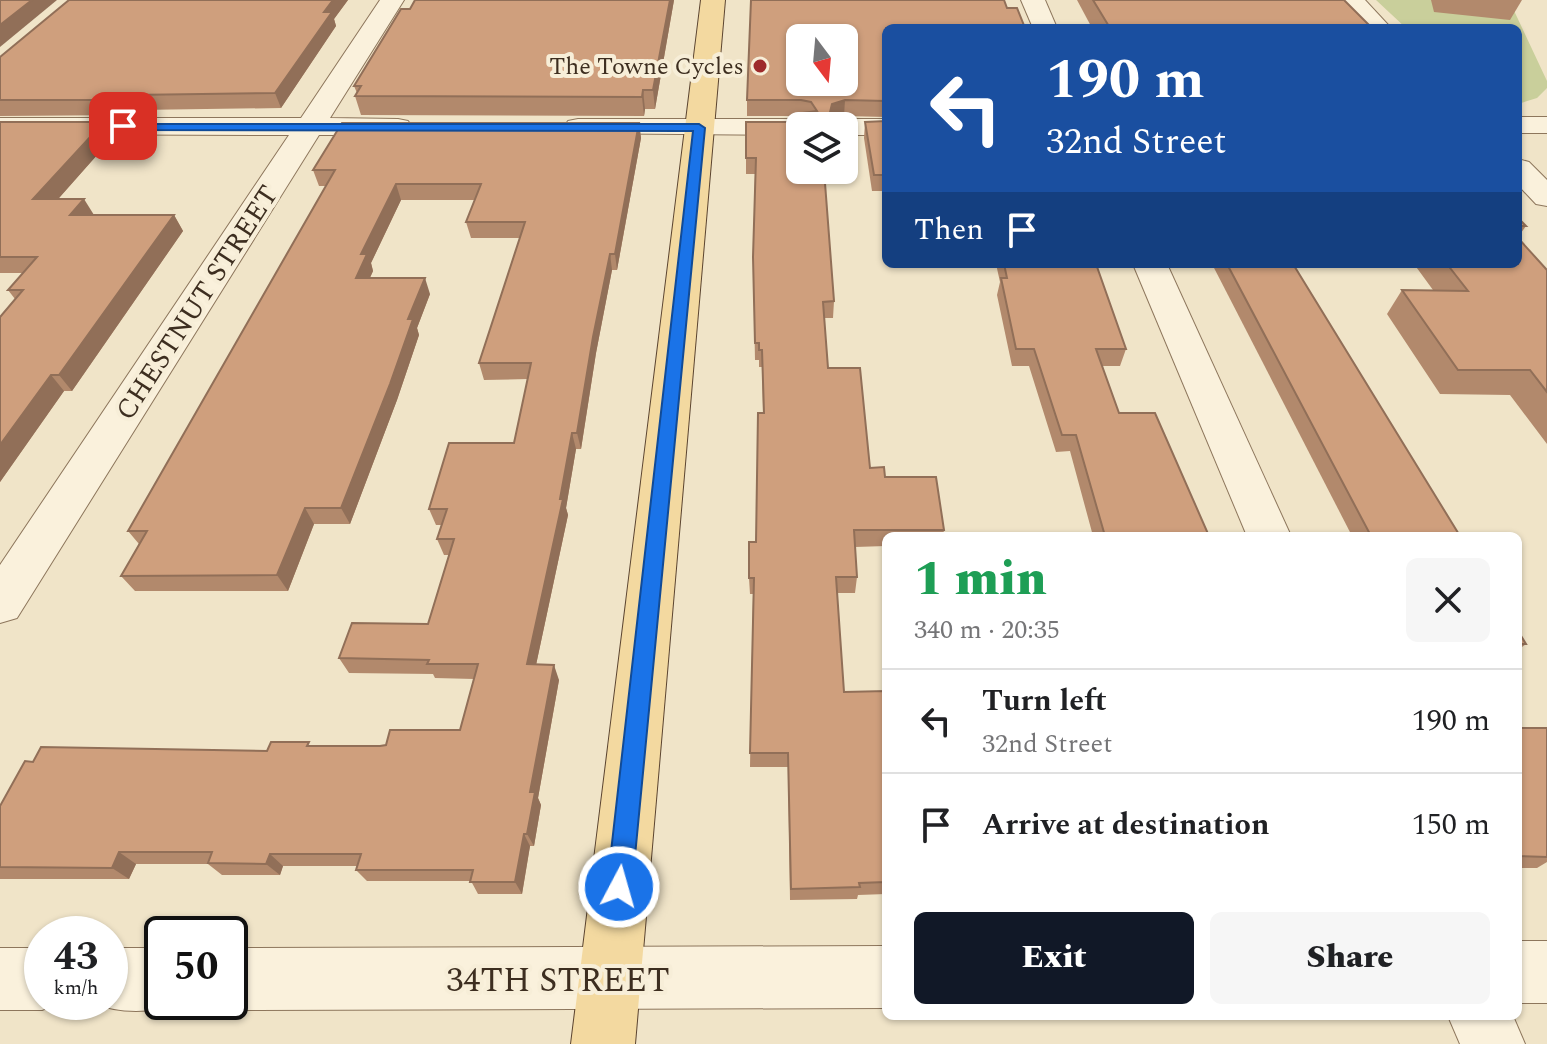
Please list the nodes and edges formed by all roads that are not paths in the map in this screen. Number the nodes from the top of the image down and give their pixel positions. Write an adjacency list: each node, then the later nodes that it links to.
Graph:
1 (392, 0): 10 (street, CHESTNUT STREET)
2 (713, 0): 16 (main road)
3 (1033, 0): 5 (street)
4 (1352, 0): 6 (street)
5 (1043, 24)
6 (1375, 24)
7 (1522, 125): 8 (street)
8 (1547, 125)
9 (0, 126): 10 (street)
10 (310, 126): 11 (street); 21 (street, CHESTNUT STREET)
11 (431, 127)
12 (552, 127): 16 (street)
13 (786, 127): 16 (street)
14 (858, 127): 15 (street)
15 (882, 127)
16 (699, 128): 28 (main road)
17 (1522, 172): 18 (street)
18 (1547, 197)
19 (1152, 268): 20 (street)
20 (1267, 532)
21 (0, 604)
22 (1522, 972): 23 (street)
23 (1547, 972)
24 (882, 977): 28 (street, 34TH STREET)
25 (0, 979): 26 (street)
26 (24, 979)
27 (248, 979): 28 (street, 34TH STREET)
28 (610, 979): 30 (main road)
29 (1482, 1020): 31 (street)
30 (603, 1044)
31 (1493, 1044)

